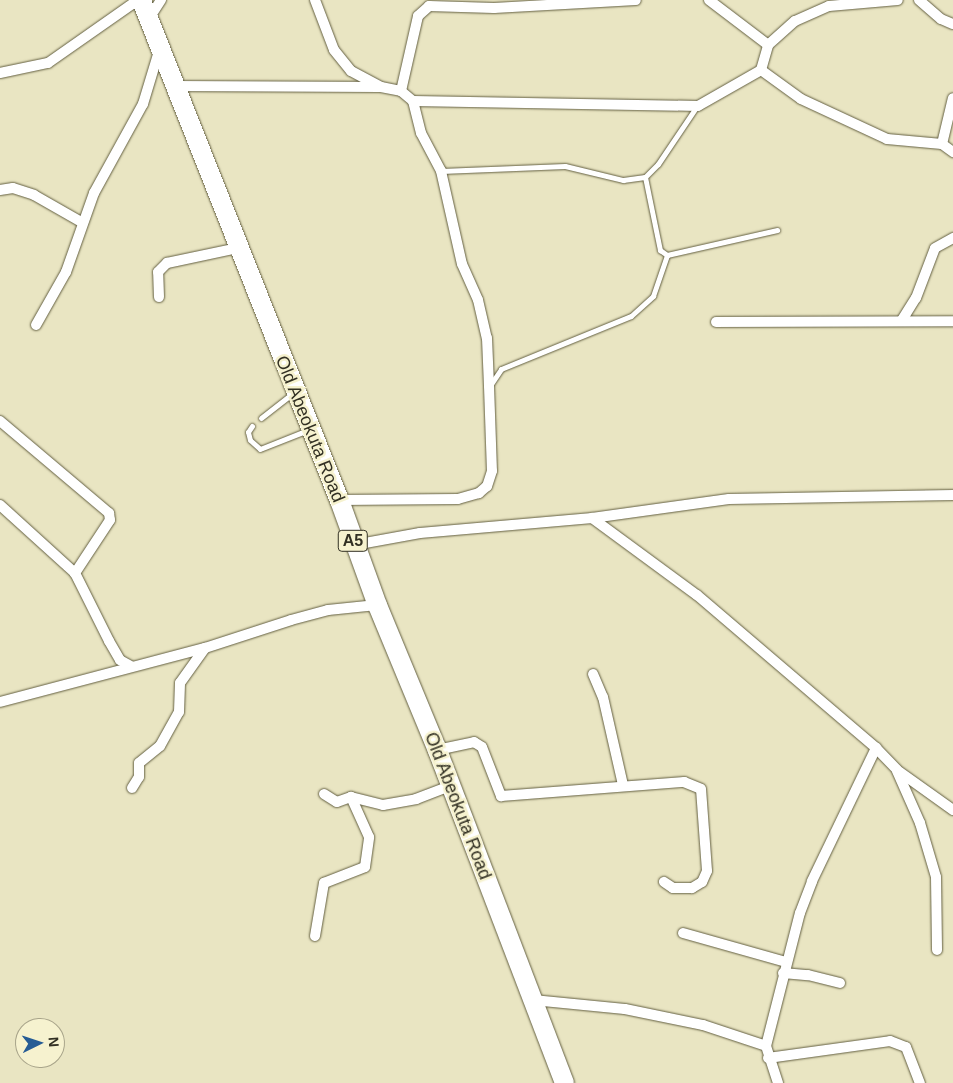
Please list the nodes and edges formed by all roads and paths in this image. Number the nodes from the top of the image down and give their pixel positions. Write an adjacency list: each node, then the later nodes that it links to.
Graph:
1 (139, 0): 9 (highway, Old Abeokuta Road / A5); 14 (street)
2 (161, 0): 9 (street)
3 (315, 0): 16 (street)
4 (636, 0): 17 (street)
5 (709, 0): 11 (street)
6 (898, 0): 8 (street)
7 (919, 0): 10 (street)
8 (884, 1): 11 (street)
9 (148, 20): 12 (highway, Old Abeokuta Road / A5)
10 (953, 24)
11 (768, 45): 13 (street)
12 (159, 50): 15 (highway, Old Abeokuta Road / A5); 26 (street)
13 (761, 70): 20 (street); 21 (street)
14 (0, 72)
15 (173, 86): 16 (street); 29 (highway, Old Abeokuta Road / A5)
16 (381, 87): 17 (street)
17 (400, 91): 19 (street)
18 (953, 98): 21 (street)
19 (413, 101): 20 (street); 23 (street)
20 (698, 106): 24 (lane)
21 (942, 144): 22 (street)
22 (953, 152)
23 (441, 171): 24 (lane); 36 (street)
24 (645, 177): 30 (lane)
25 (0, 190): 26 (street)
26 (83, 223): 35 (street)
27 (777, 230): 30 (lane)
28 (953, 238): 32 (street)
29 (238, 248): 31 (street); 37 (highway, Old Abeokuta Road / A5)
30 (667, 254): 36 (lane)
31 (159, 297)
32 (902, 320): 33 (street); 34 (street)
33 (953, 321)
34 (716, 322)
35 (36, 326)
36 (489, 386): 43 (street)
37 (296, 392): 38 (lane); 41 (highway, Old Abeokuta Road / A5)
38 (260, 418)
39 (0, 421): 47 (street)
40 (252, 426): 41 (lane)
41 (310, 428): 43 (highway, Old Abeokuta Road / A5)
42 (953, 495): 45 (street)
43 (339, 500): 46 (highway, Old Abeokuta Road / A5)
44 (0, 505): 47 (street)
45 (592, 518): 46 (street); 53 (street)
46 (354, 545): 48 (highway, Old Abeokuta Road / A5)
47 (75, 573): 50 (street)
48 (377, 605): 49 (street); 54 (highway, Old Abeokuta Road / A5)
49 (205, 648): 50 (street); 58 (street)
50 (131, 666): 52 (street)
51 (593, 674): 56 (street)
52 (0, 702)
53 (876, 748): 55 (street); 66 (street)
54 (436, 750): 56 (street); 57 (highway, Old Abeokuta Road / A5)
55 (897, 770): 61 (street); 65 (street)
56 (623, 785): 62 (street)
57 (450, 786): 60 (street); 69 (highway, Old Abeokuta Road / A5)
58 (132, 788)
59 (324, 794): 60 (street)
60 (351, 797): 64 (street)
61 (953, 810)
62 (664, 882)
63 (683, 933): 66 (street)
64 (315, 936)
65 (938, 950)
66 (786, 962): 67 (street)
67 (783, 973): 68 (street); 70 (street)
68 (840, 983)
69 (533, 1000): 70 (street); 72 (highway, Old Abeokuta Road / A5)
70 (766, 1046): 71 (street)
71 (768, 1058): 73 (street); 74 (street)
72 (564, 1083)
73 (778, 1083)
74 (920, 1083)

